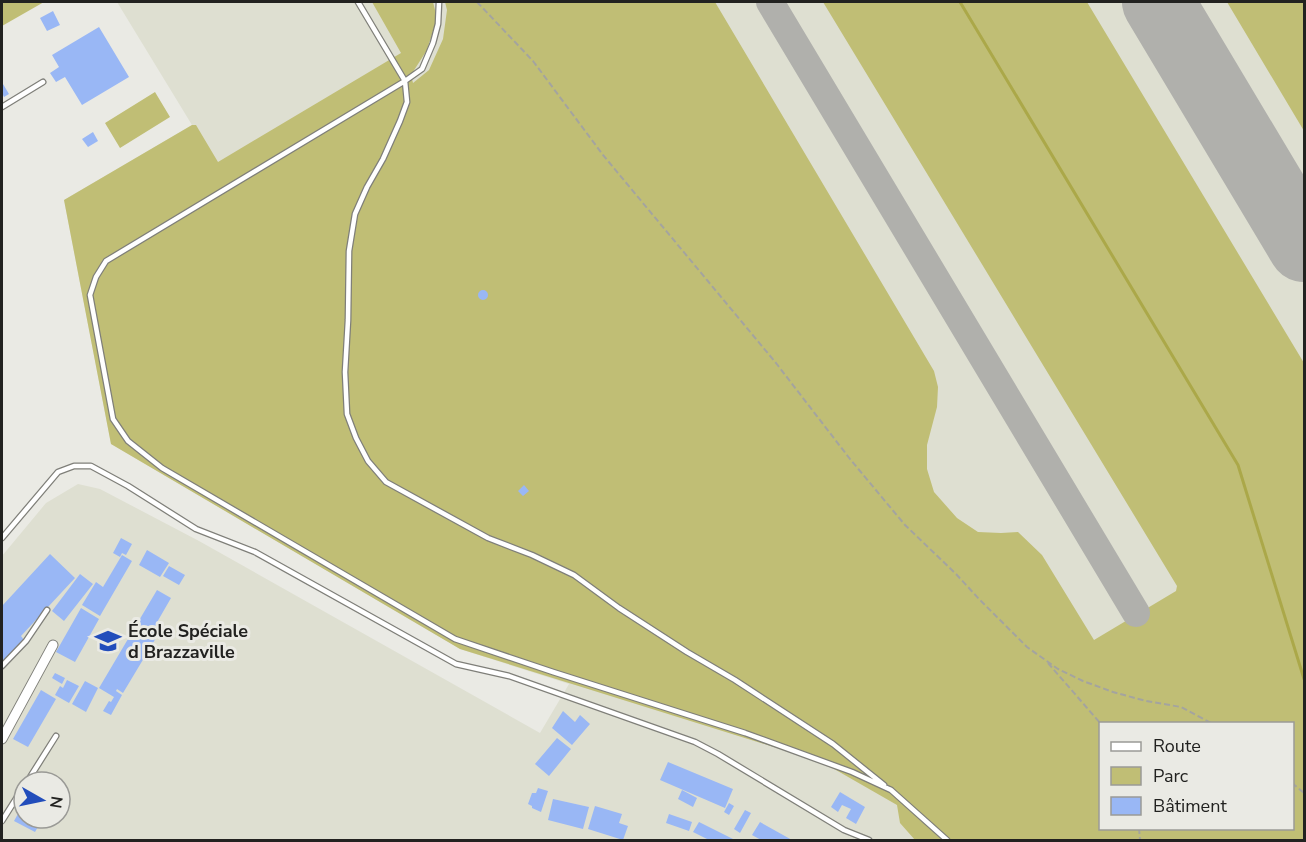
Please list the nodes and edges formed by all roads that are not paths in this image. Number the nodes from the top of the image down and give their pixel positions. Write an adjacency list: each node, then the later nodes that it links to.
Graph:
1 (358, 2): 3 (lane)
2 (439, 2): 3 (lane)
3 (405, 81): 13 (lane); 13 (lane)
4 (43, 82): 5 (lane)
5 (2, 107)
6 (2, 538): 16 (lane)
7 (47, 610): 9 (lane)
8 (53, 645): 11 (street)
9 (2, 666)
10 (56, 736): 12 (lane)
11 (2, 739)
12 (35, 770)
13 (891, 790): 17 (lane)
14 (12, 805): 15 (lane)
15 (2, 821)
16 (869, 840)
17 (947, 840)

